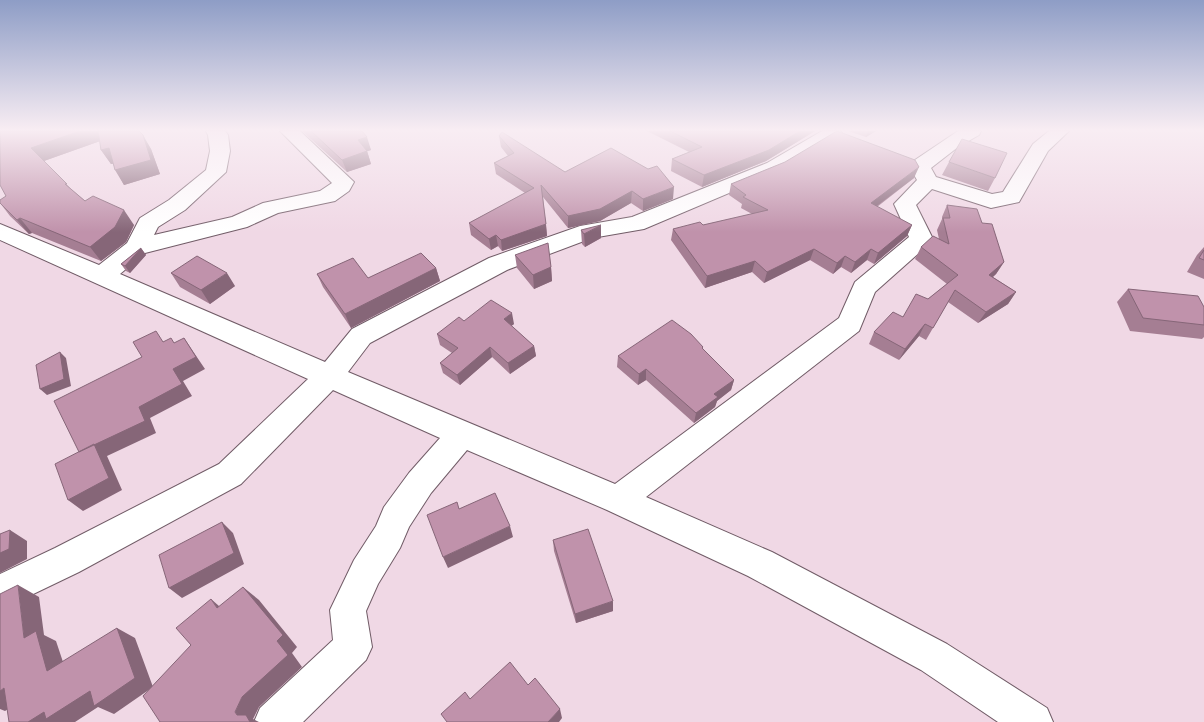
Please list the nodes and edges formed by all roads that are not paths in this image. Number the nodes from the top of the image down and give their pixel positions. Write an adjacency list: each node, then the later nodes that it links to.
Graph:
1 (217, 165): 8 (street)
2 (325, 165): 8 (street)
3 (778, 165): 10 (street)
4 (922, 165): 6 (street)
5 (1030, 165): 6 (street)
6 (917, 169): 12 (street)
7 (0, 231): 9 (street)
8 (137, 247): 9 (street)
9 (101, 276): 10 (street)
10 (329, 376): 11 (street); 13 (street)
11 (462, 434): 12 (street); 14 (street)
12 (618, 500): 15 (street)
13 (0, 592)
14 (274, 722)
15 (1033, 722)

